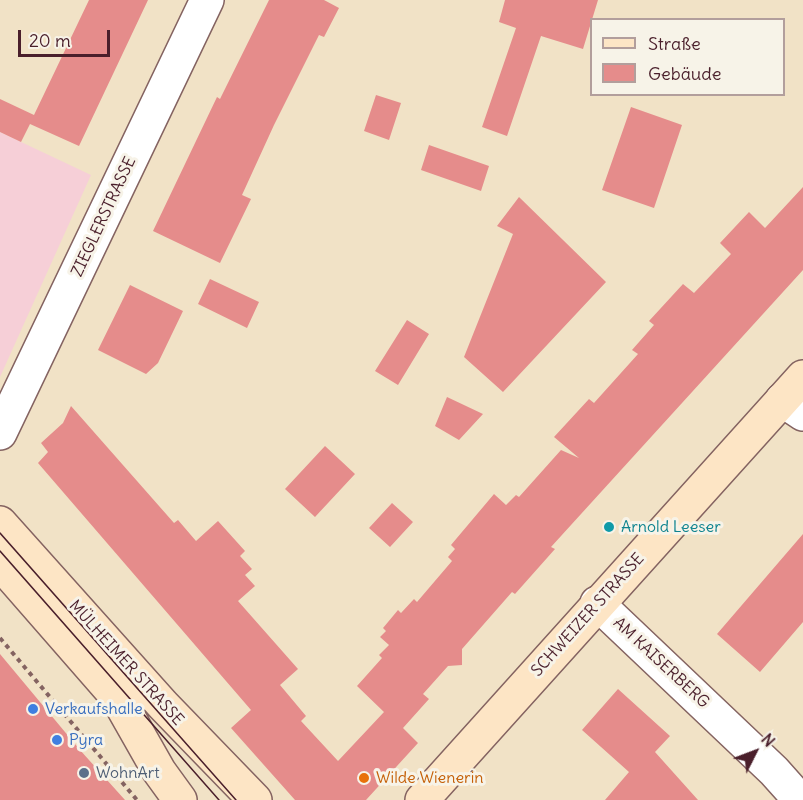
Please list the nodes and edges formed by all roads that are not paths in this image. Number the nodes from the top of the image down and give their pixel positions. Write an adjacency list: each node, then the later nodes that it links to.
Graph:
1 (207, 0): 3 (street, ZIEGLERSTRASSE)
2 (796, 397): 6 (main road, SCHWEIZER STRASSE)
3 (0, 433)
4 (0, 523): 8 (main road, MÜLHEIMER STRASSE)
5 (0, 563): 7 (main road, MÜLHEIMER STRASSE)
6 (597, 603): 9 (main road, SCHWEIZER STRASSE); 10 (street, AM KAISERBERG)
7 (180, 800)
8 (255, 800)
9 (422, 800)
10 (800, 800)

